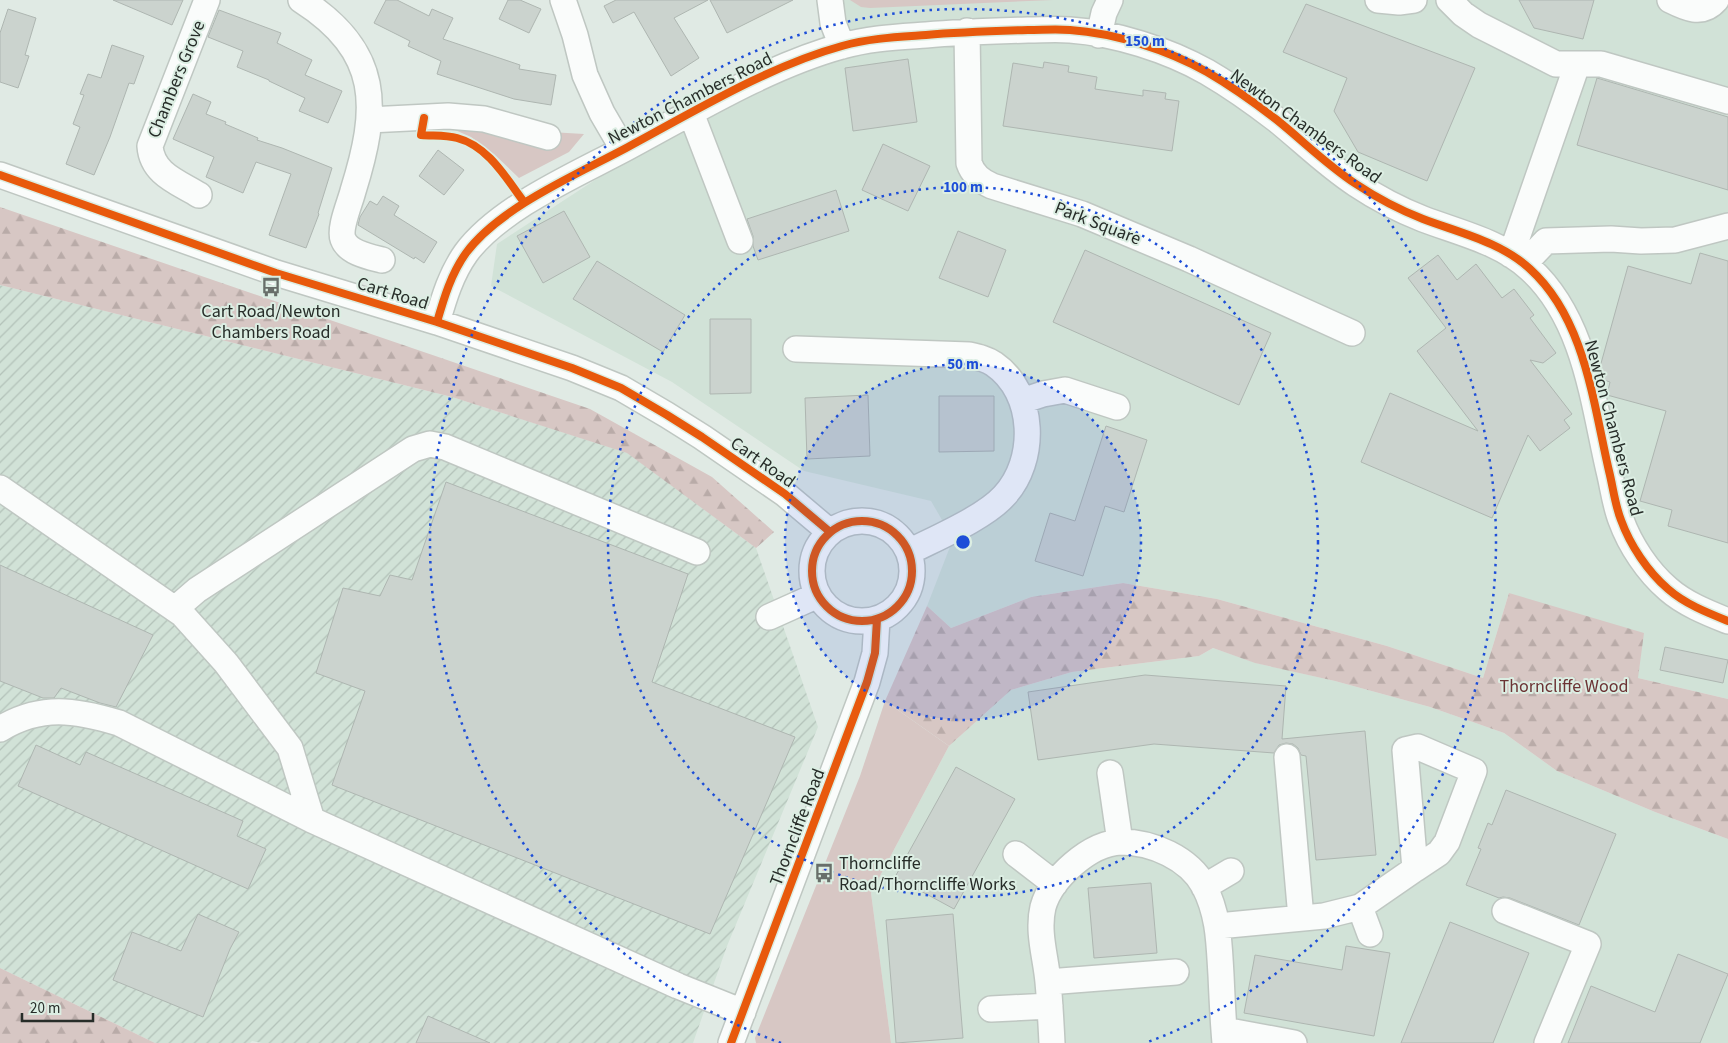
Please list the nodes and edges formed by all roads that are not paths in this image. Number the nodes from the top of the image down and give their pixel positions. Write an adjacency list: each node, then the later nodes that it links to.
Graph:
1 (207, 0): 21 (street, Chambers Grove)
2 (300, 0): 17 (street)
3 (563, 0): 19 (street)
4 (830, 0): 13 (street)
5 (1110, 0): 12 (street)
6 (1378, 0): 7 (street)
7 (1414, 0)
8 (1449, 0): 14 (street)
9 (1670, 0): 10 (street)
10 (1716, 0)
11 (967, 31): 12 (street, Newton Chambers Road); 13 (street, Newton Chambers Road); 27 (street, Park Square)
12 (1099, 35): 24 (street, Newton Chambers Road)
13 (842, 46): 16 (street, Newton Chambers Road)
14 (1578, 65): 15 (street); 24 (street)
15 (1728, 101)
16 (691, 113): 19 (street, Newton Chambers Road); 23 (street)
17 (369, 120): 18 (street); 25 (street)
18 (548, 137)
19 (623, 149): 26 (street, Newton Chambers Road)
20 (0, 175): 26 (street, Cart Road)
21 (199, 194)
22 (1728, 226): 24 (street)
23 (740, 241)
24 (1518, 259): 39 (street, Newton Chambers Road)
25 (382, 260)
26 (437, 322): 32 (street, Cart Road)
27 (1352, 334)
28 (796, 349): 29 (street)
29 (1022, 401): 30 (street); 34 (street)
30 (1117, 407)
31 (0, 488): 36 (street)
32 (830, 532): 34 (street); 35 (street)
33 (697, 552): 36 (street)
34 (909, 552): 38 (street)
35 (818, 595): 37 (street); 38 (street)
36 (175, 610): 43 (street)
37 (769, 617)
38 (877, 618): 58 (street, Thorncliffe Road)
39 (1728, 621)
40 (0, 729): 43 (street)
41 (1287, 757): 52 (street)
42 (1110, 773): 44 (street)
43 (312, 820): 58 (street)
44 (1120, 842): 48 (street); 49 (street)
45 (1016, 854): 48 (street)
46 (1415, 869): 50 (street)
47 (1231, 870): 49 (street)
48 (1055, 884): 56 (street)
49 (1204, 887): 53 (street)
50 (1360, 907): 52 (street); 54 (street)
51 (1504, 911): 63 (street)
52 (1301, 918): 53 (street)
53 (1218, 926): 59 (street)
54 (1370, 934)
55 (1176, 972): 56 (street)
56 (1049, 994): 57 (street); 61 (street)
57 (991, 1009)
58 (743, 1012): 60 (street, Thorncliffe Road)
59 (1224, 1037): 62 (street)
60 (731, 1043)
61 (1052, 1043)
62 (1294, 1043)
63 (1547, 1043)

